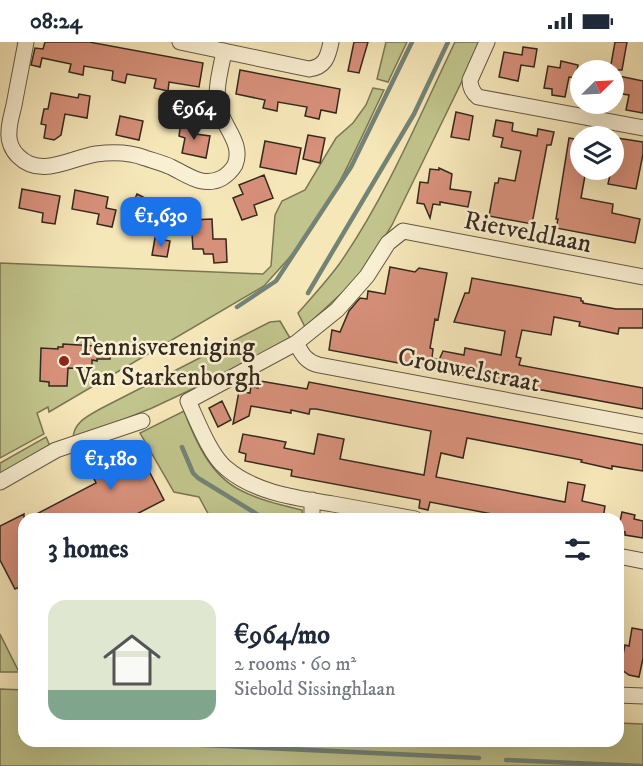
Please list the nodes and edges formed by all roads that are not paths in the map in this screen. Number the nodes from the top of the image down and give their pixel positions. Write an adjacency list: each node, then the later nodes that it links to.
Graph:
1 (27, 42): 5 (street)
2 (180, 42): 5 (street)
3 (332, 42): 5 (street)
4 (485, 47): 6 (street)
5 (224, 51)
6 (643, 128)
7 (643, 277): 8 (street, Rietveldlaan)
8 (296, 343): 10 (street, Crouwelstraat); 12 (street)
9 (142, 422): 11 (street)
10 (643, 426)
11 (0, 482)
12 (312, 500): 13 (street); 14 (street)
13 (312, 513)
14 (382, 513)
15 (624, 557): 16 (street)
16 (643, 561)
17 (624, 695): 18 (street)
18 (643, 696)

